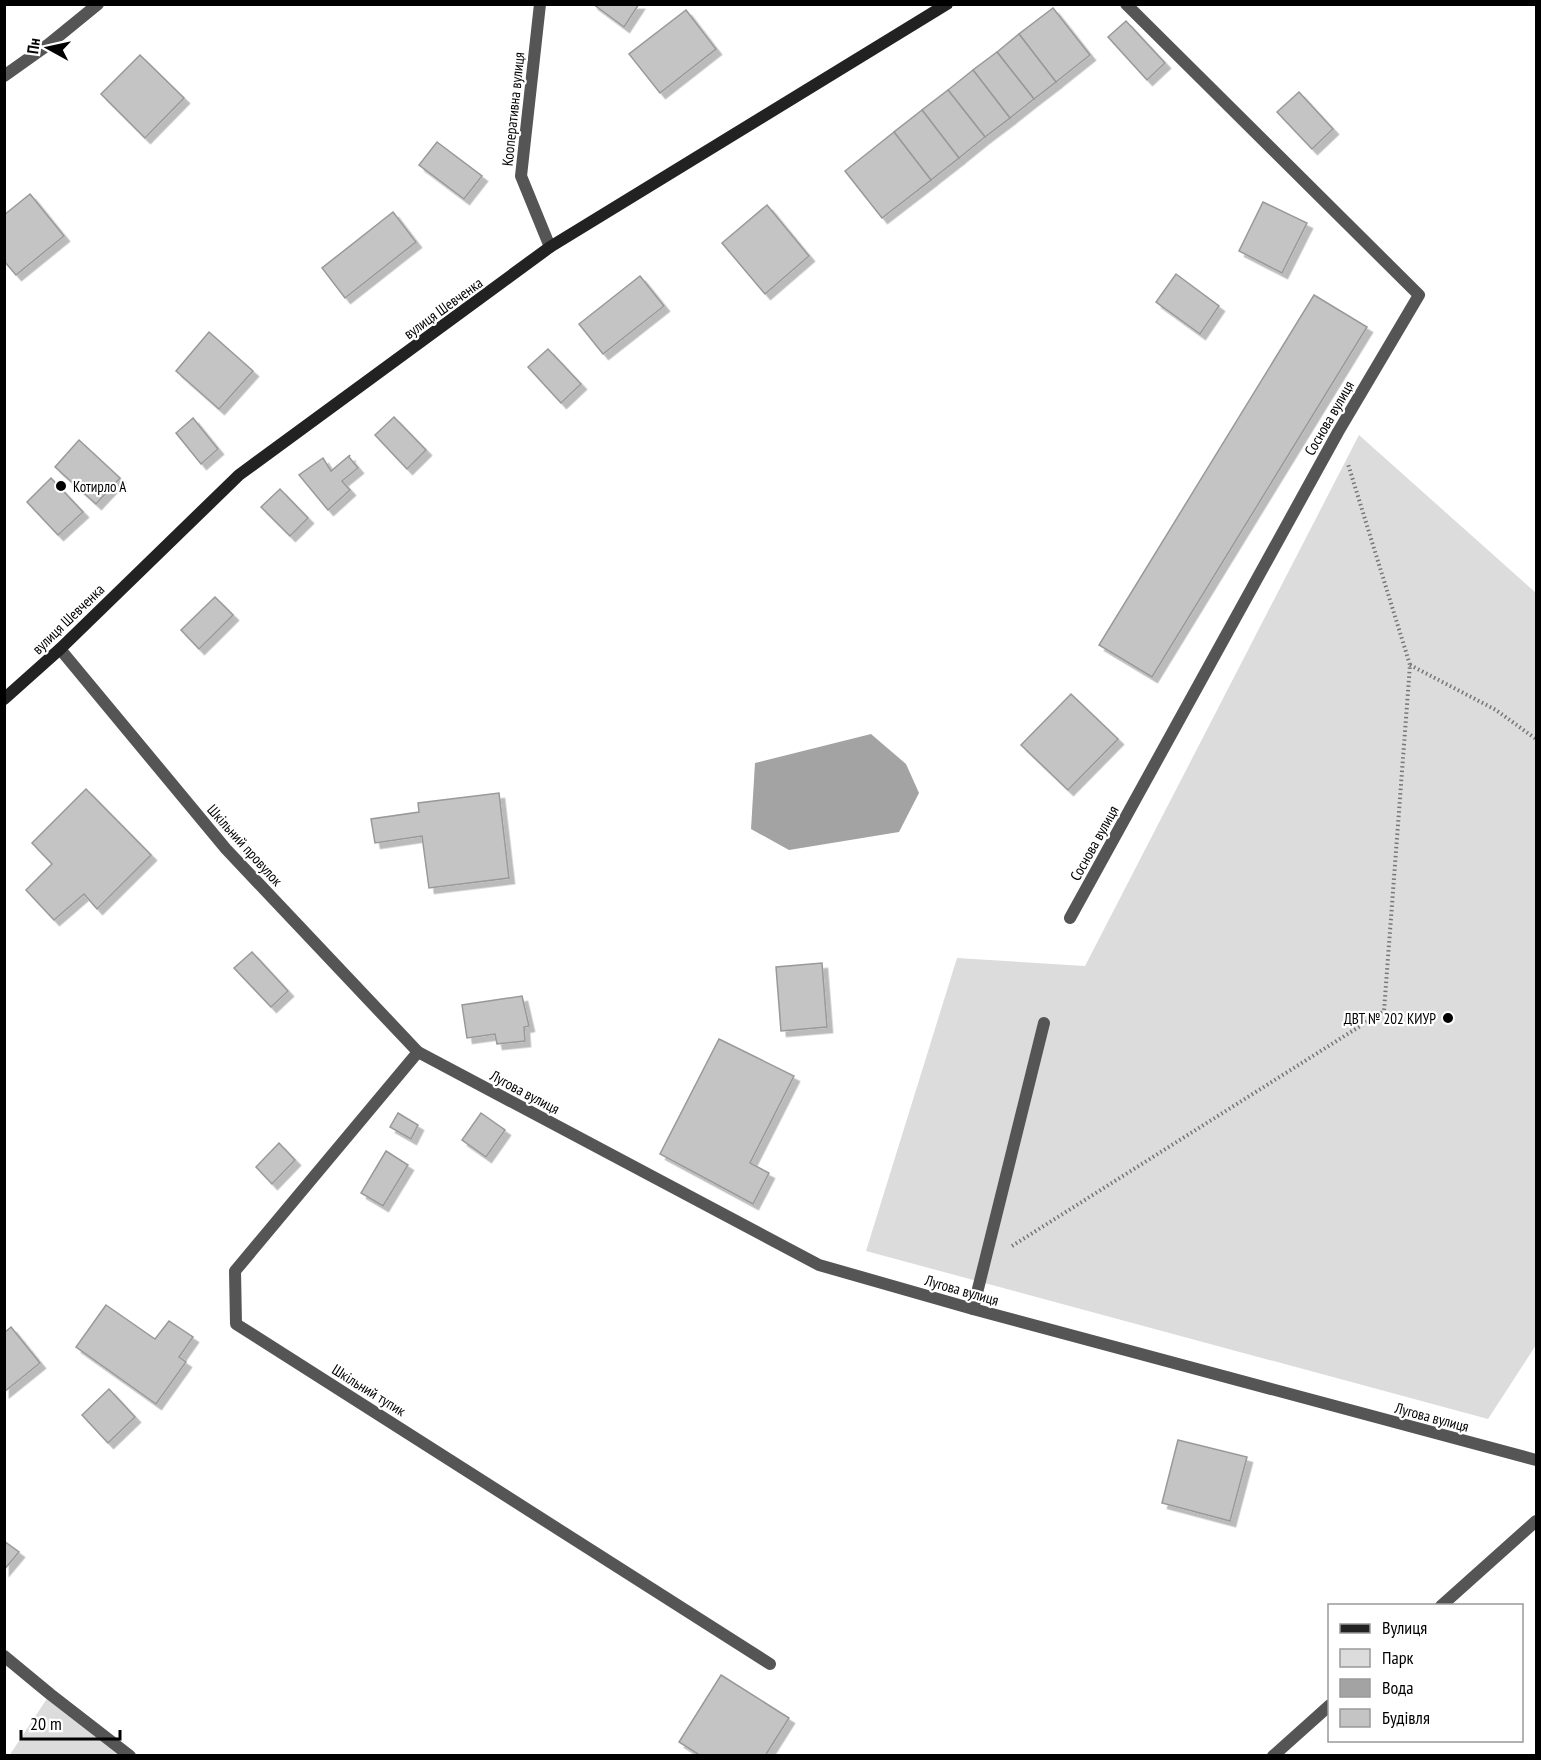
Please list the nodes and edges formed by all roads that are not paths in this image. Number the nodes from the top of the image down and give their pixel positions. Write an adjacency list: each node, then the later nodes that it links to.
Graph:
1 (98, 4): 5 (street)
2 (540, 4): 6 (street, Кооперативна вулиця)
3 (947, 4): 6 (street, вулиця Шевченка)
4 (1126, 4): 9 (street, Соснова вулиця)
5 (4, 76)
6 (550, 247): 7 (street, вулиця Шевченка)
7 (60, 649): 8 (street, вулиця Шевченка); 11 (street, Шкільний провулок)
8 (4, 699)
9 (1070, 918)
10 (1044, 1023): 12 (street)
11 (418, 1052): 12 (street, Лугова вулиця); 17 (street, Шкільний тупик)
12 (972, 1309): 13 (street, Лугова вулиця)
13 (1536, 1460)
14 (1536, 1521): 15 (street)
15 (1442, 1604)
16 (4, 1656): 19 (street)
17 (770, 1664)
18 (1328, 1706): 20 (street)
19 (130, 1755)
20 (1273, 1755)

